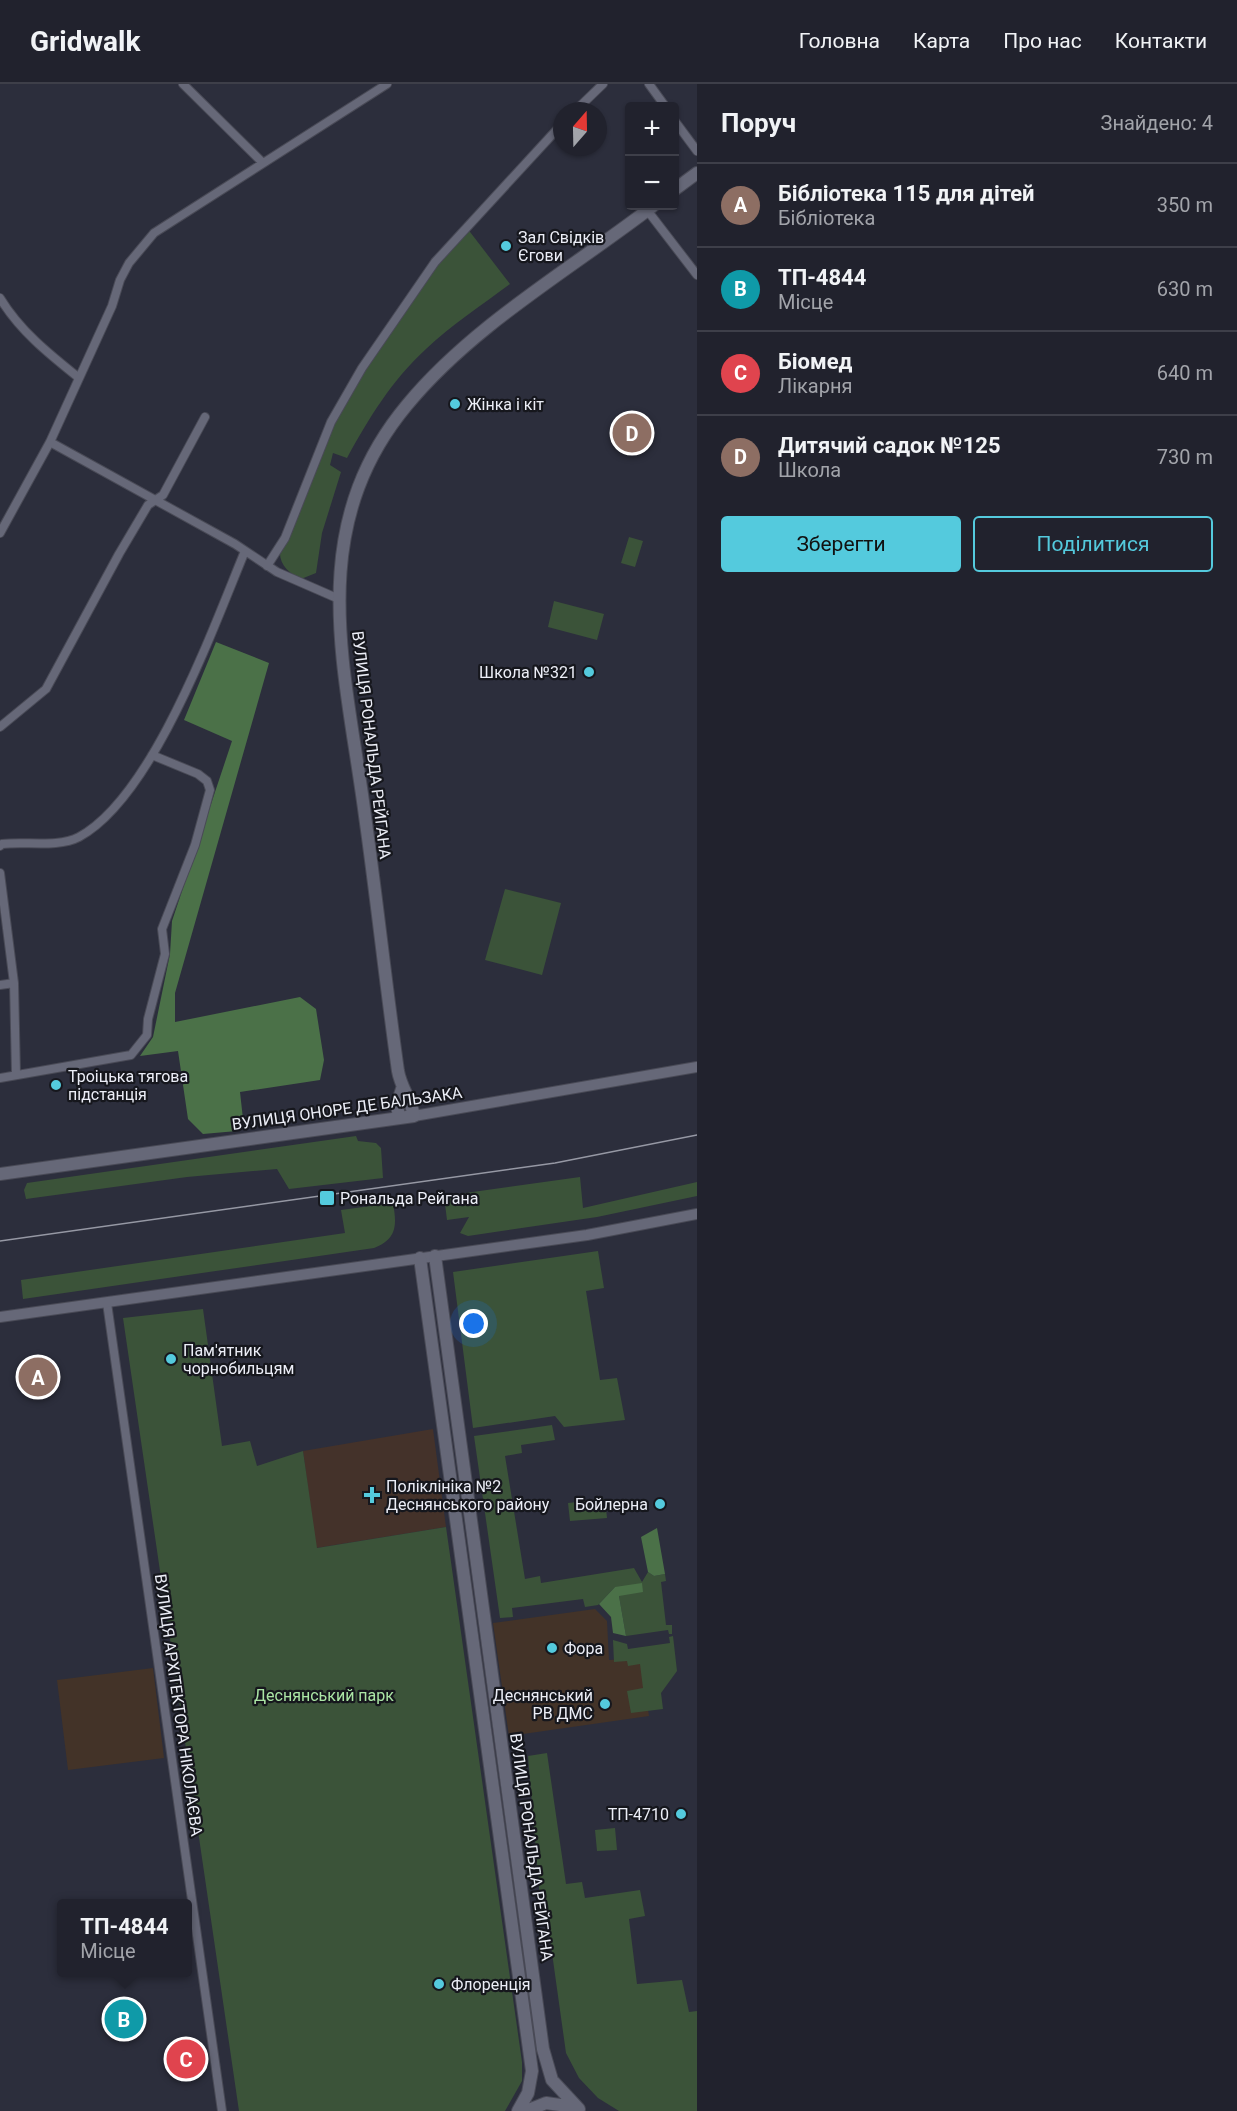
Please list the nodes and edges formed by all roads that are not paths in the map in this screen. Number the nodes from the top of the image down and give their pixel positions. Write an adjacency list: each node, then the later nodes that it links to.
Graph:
1 (183, 84): 10 (street)
2 (387, 84): 10 (street)
3 (603, 84): 5 (street)
4 (649, 84): 6 (street)
5 (584, 102)
6 (662, 102)
7 (679, 126): 9 (street)
8 (553, 134): 23 (street)
9 (697, 151)
10 (263, 164): 17 (street)
11 (697, 173): 12 (main road)
12 (679, 187)
13 (647, 210): 24 (main road, ВУЛИЦЯ РОНАЛЬДА РЕЙГАНА)
14 (651, 210): 15 (street)
15 (697, 275)
16 (0, 298): 17 (street)
17 (79, 378): 19 (street)
18 (205, 417): 20 (street)
19 (50, 442): 20 (street); 21 (street)
20 (155, 500): 22 (street); 25 (street)
21 (0, 533)
22 (245, 551): 23 (street); 26 (street)
23 (267, 566): 24 (street)
24 (339, 599): 34 (main road, ВУЛИЦЯ РОНАЛЬДА РЕЙГАНА)
25 (0, 727)
26 (152, 755): 27 (street); 32 (street)
27 (0, 846)
28 (0, 873): 29 (street)
29 (14, 983): 30 (street); 32 (street)
30 (0, 985)
31 (697, 1067): 35 (street, ВУЛИЦЯ ОНОРЕ ДЕ БАЛЬЗАКА)
32 (15, 1074): 33 (street)
33 (0, 1078)
34 (402, 1089): 35 (main road, ВУЛИЦЯ РОНАЛЬДА РЕЙГАНА); 36 (main road, ВУЛИЦЯ РОНАЛЬДА РЕЙГАНА)
35 (414, 1116): 36 (main road, ВУЛИЦЯ ОНОРЕ ДЕ БАЛЬЗАКА)
36 (399, 1118): 37 (main road, ВУЛИЦЯ ОНОРЕ ДЕ БАЛЬЗАКА)
37 (0, 1174)
38 (697, 1214): 39 (street)
39 (435, 1256): 40 (street); 45 (main road, ВУЛИЦЯ РОНАЛЬДА РЕЙГАНА)
40 (420, 1258): 41 (street); 47 (main road, ВУЛИЦЯ РОНАЛЬДА РЕЙГАНА)
41 (107, 1303): 42 (street); 43 (street, ВУЛИЦЯ АРХІТЕКТОРА НІКОЛАЄВА)
42 (0, 1317)
43 (192, 1899)
44 (192, 1900): 46 (street, ВУЛИЦЯ АРХІТЕКТОРА НІКОЛАЄВА)
45 (581, 2110): 48 (main road)
46 (222, 2111)
47 (518, 2111)
48 (526, 2111)

